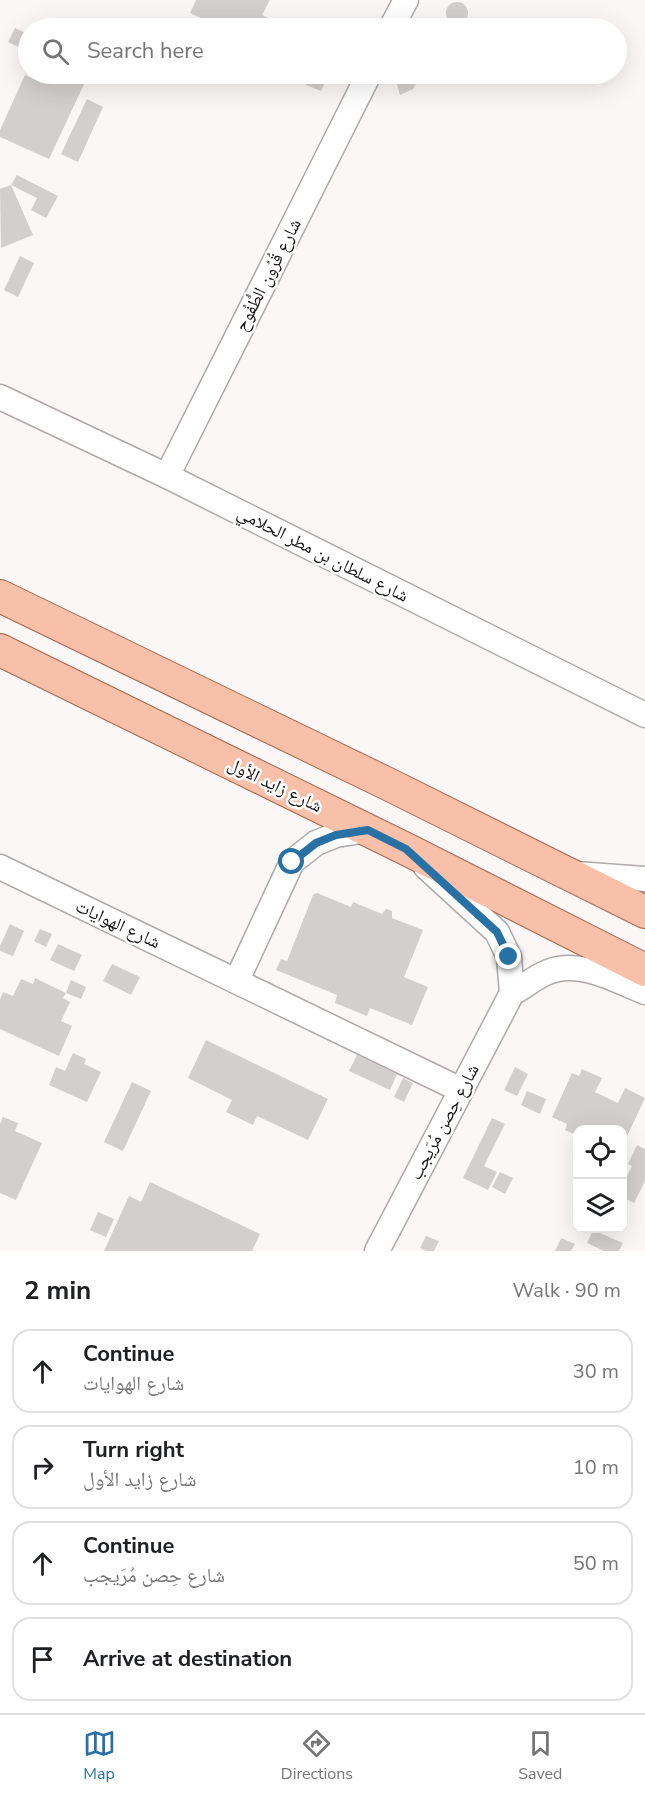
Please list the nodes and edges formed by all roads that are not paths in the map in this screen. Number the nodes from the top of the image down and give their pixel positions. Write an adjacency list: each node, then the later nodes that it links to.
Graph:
1 (406, 0): 2 (street)
2 (397, 18)
3 (364, 84): 5 (street, شارع قُرُون الطُّفُوح)
4 (0, 397): 5 (street, شارع سلطان بن مطر الحلامي)
5 (167, 476): 8 (street, شارع سلطان بن مطر الحلامي)
6 (0, 596): 12 (main road)
7 (0, 650): 9 (main road, شارع زايد الأول)
8 (645, 715)
9 (368, 830): 10 (main road, شارع زايد الأول); 16 (street)
10 (406, 849): 15 (main road, شارع زايد الأول); 18 (street)
11 (0, 867): 16 (street, شارع الهوايات)
12 (570, 874): 13 (street); 14 (main road)
13 (645, 879)
14 (645, 912)
15 (645, 970)
16 (237, 980): 19 (street, شارع الهوايات)
17 (645, 992): 18 (street)
18 (512, 993): 19 (street, شارع حِصن مُرَيجب)
19 (461, 1090): 20 (street, شارع حِصن مُرَيجب)
20 (377, 1251)

